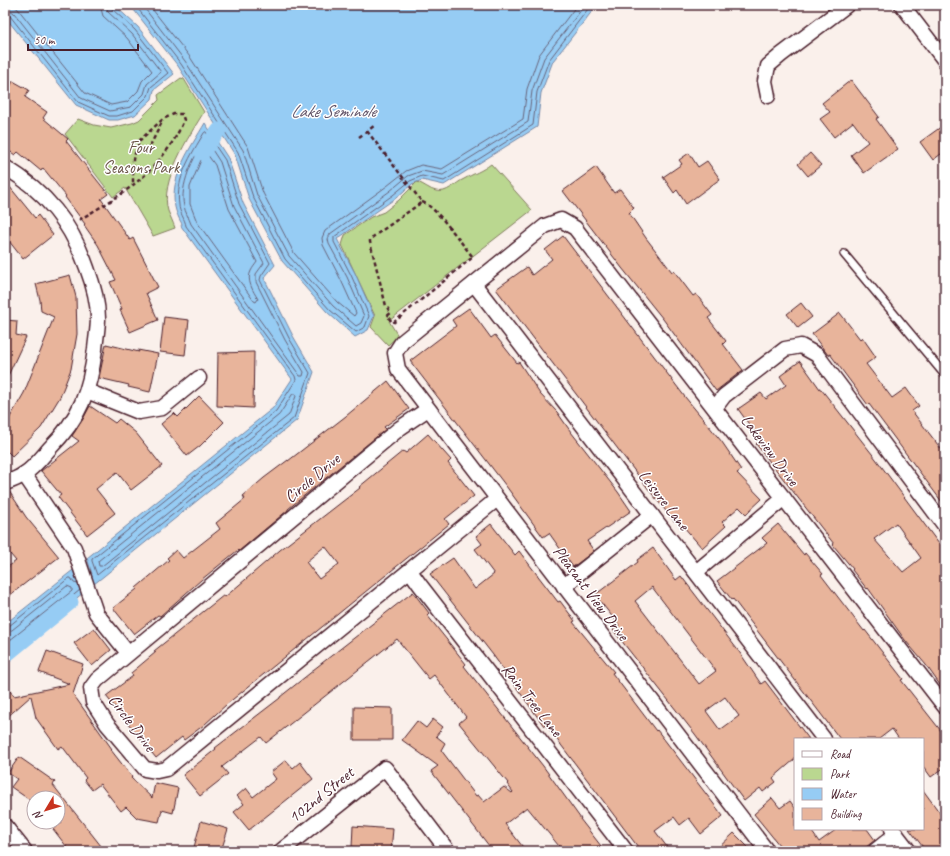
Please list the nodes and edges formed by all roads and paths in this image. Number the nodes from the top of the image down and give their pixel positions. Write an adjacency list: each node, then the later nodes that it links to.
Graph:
1 (847, 5): 4 (street)
2 (902, 5): 3 (street)
3 (945, 61)
4 (768, 96)
5 (163, 119): 9 (path); 11 (path); 11 (path)
6 (374, 126): 7 (path)
7 (367, 131): 8 (path); 12 (path)
8 (359, 137)
9 (150, 146)
10 (5, 167): 13 (street)
11 (132, 186): 13 (path)
12 (422, 202): 12 (path)
13 (68, 227): 18 (street)
14 (844, 254): 16 (lane)
15 (474, 284): 19 (street, Lakeview Drive); 20 (street, Pleasant View Drive); 25 (street, Leisure Lane)
16 (945, 375)
17 (199, 378): 18 (street)
18 (87, 391): 21 (street)
19 (715, 408): 23 (street, Lakeview Drive); 26 (street)
20 (428, 409): 24 (street, Pleasant View Drive); 30 (street, Circle Drive)
21 (24, 474): 22 (street); 30 (street)
22 (5, 484)
23 (784, 498): 28 (street); 31 (street, Lakeview Drive)
24 (497, 499): 27 (street, Circle Drive); 29 (street, Pleasant View Drive)
25 (652, 515): 28 (street, Leisure Lane); 29 (street)
26 (945, 526)
27 (410, 571): 30 (street, Circle Drive); 38 (street, Rain Tree Lane)
28 (696, 572): 32 (street, Leisure Lane)
29 (564, 587): 39 (street, Pleasant View Drive)
30 (128, 653)
31 (945, 707)
32 (823, 738)
33 (5, 826): 35 (street)
34 (894, 831): 40 (street); 41 (street)
35 (25, 851)
36 (281, 851): 37 (street, 102nd Street)
37 (448, 851)
38 (626, 851)
39 (767, 851)
40 (875, 851)
41 (909, 851)

